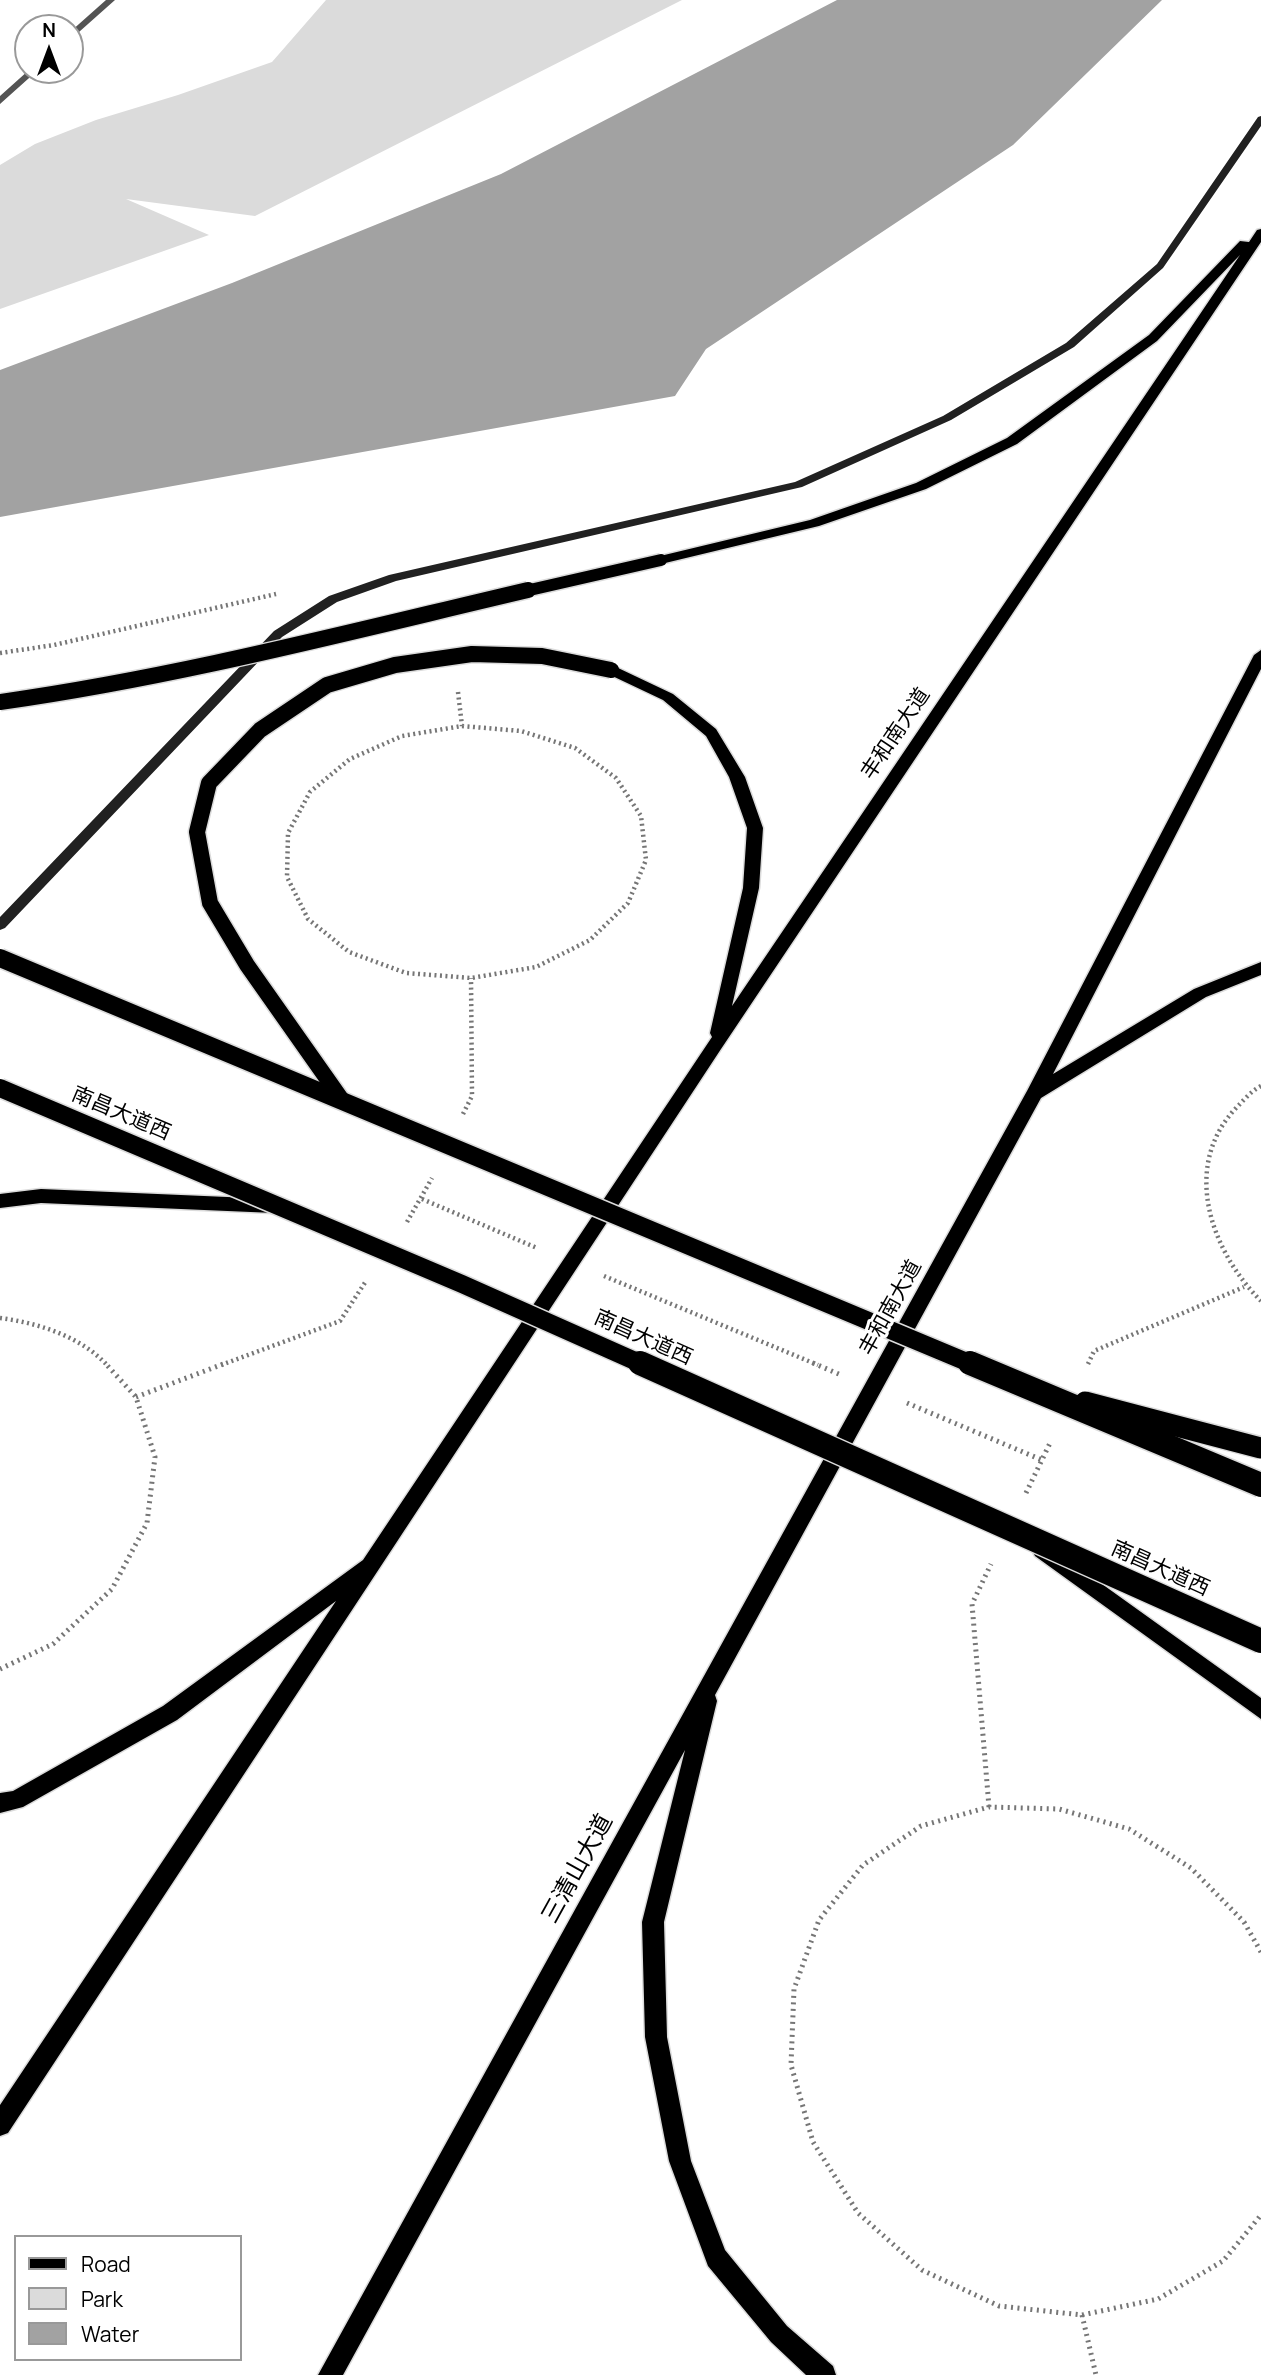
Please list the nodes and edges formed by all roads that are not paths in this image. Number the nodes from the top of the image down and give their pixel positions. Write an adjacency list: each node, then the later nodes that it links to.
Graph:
1 (111, 0): 2 (street)
2 (84, 24)
3 (19, 84): 4 (street)
4 (0, 101)
5 (1261, 119): 10 (main road)
6 (1261, 226): 9 (main road, bridge)
7 (1261, 233): 13 (main road, 丰和南大道)
8 (1261, 655): 15 (main road, 丰和南大道)
9 (0, 702)
10 (0, 925)
11 (0, 958): 16 (highway, bridge)
12 (1261, 968): 15 (main road)
13 (715, 1045): 16 (main road, bridge); 24 (main road, 丰和南大道)
14 (0, 1088): 18 (highway, 南昌大道西, bridge)
15 (1035, 1093): 20 (main road, 丰和南大道)
16 (342, 1100): 19 (highway, bridge)
17 (0, 1200): 18 (main road)
18 (274, 1206): 23 (highway, 南昌大道西, bridge)
19 (1027, 1387): 21 (main road, bridge); 22 (highway, bridge)
20 (872, 1388): 26 (main road, 三清山大道)
21 (1261, 1448)
22 (1261, 1485)
23 (1013, 1530): 25 (highway, 南昌大道西, bridge); 27 (main road, bridge)
24 (374, 1561): 28 (main road); 29 (main road)
25 (1261, 1641)
26 (712, 1678): 30 (main road, 三清山大道); 31 (main road)
27 (1261, 1710)
28 (0, 1803)
29 (0, 2125)
30 (330, 2375)
31 (824, 2375)

